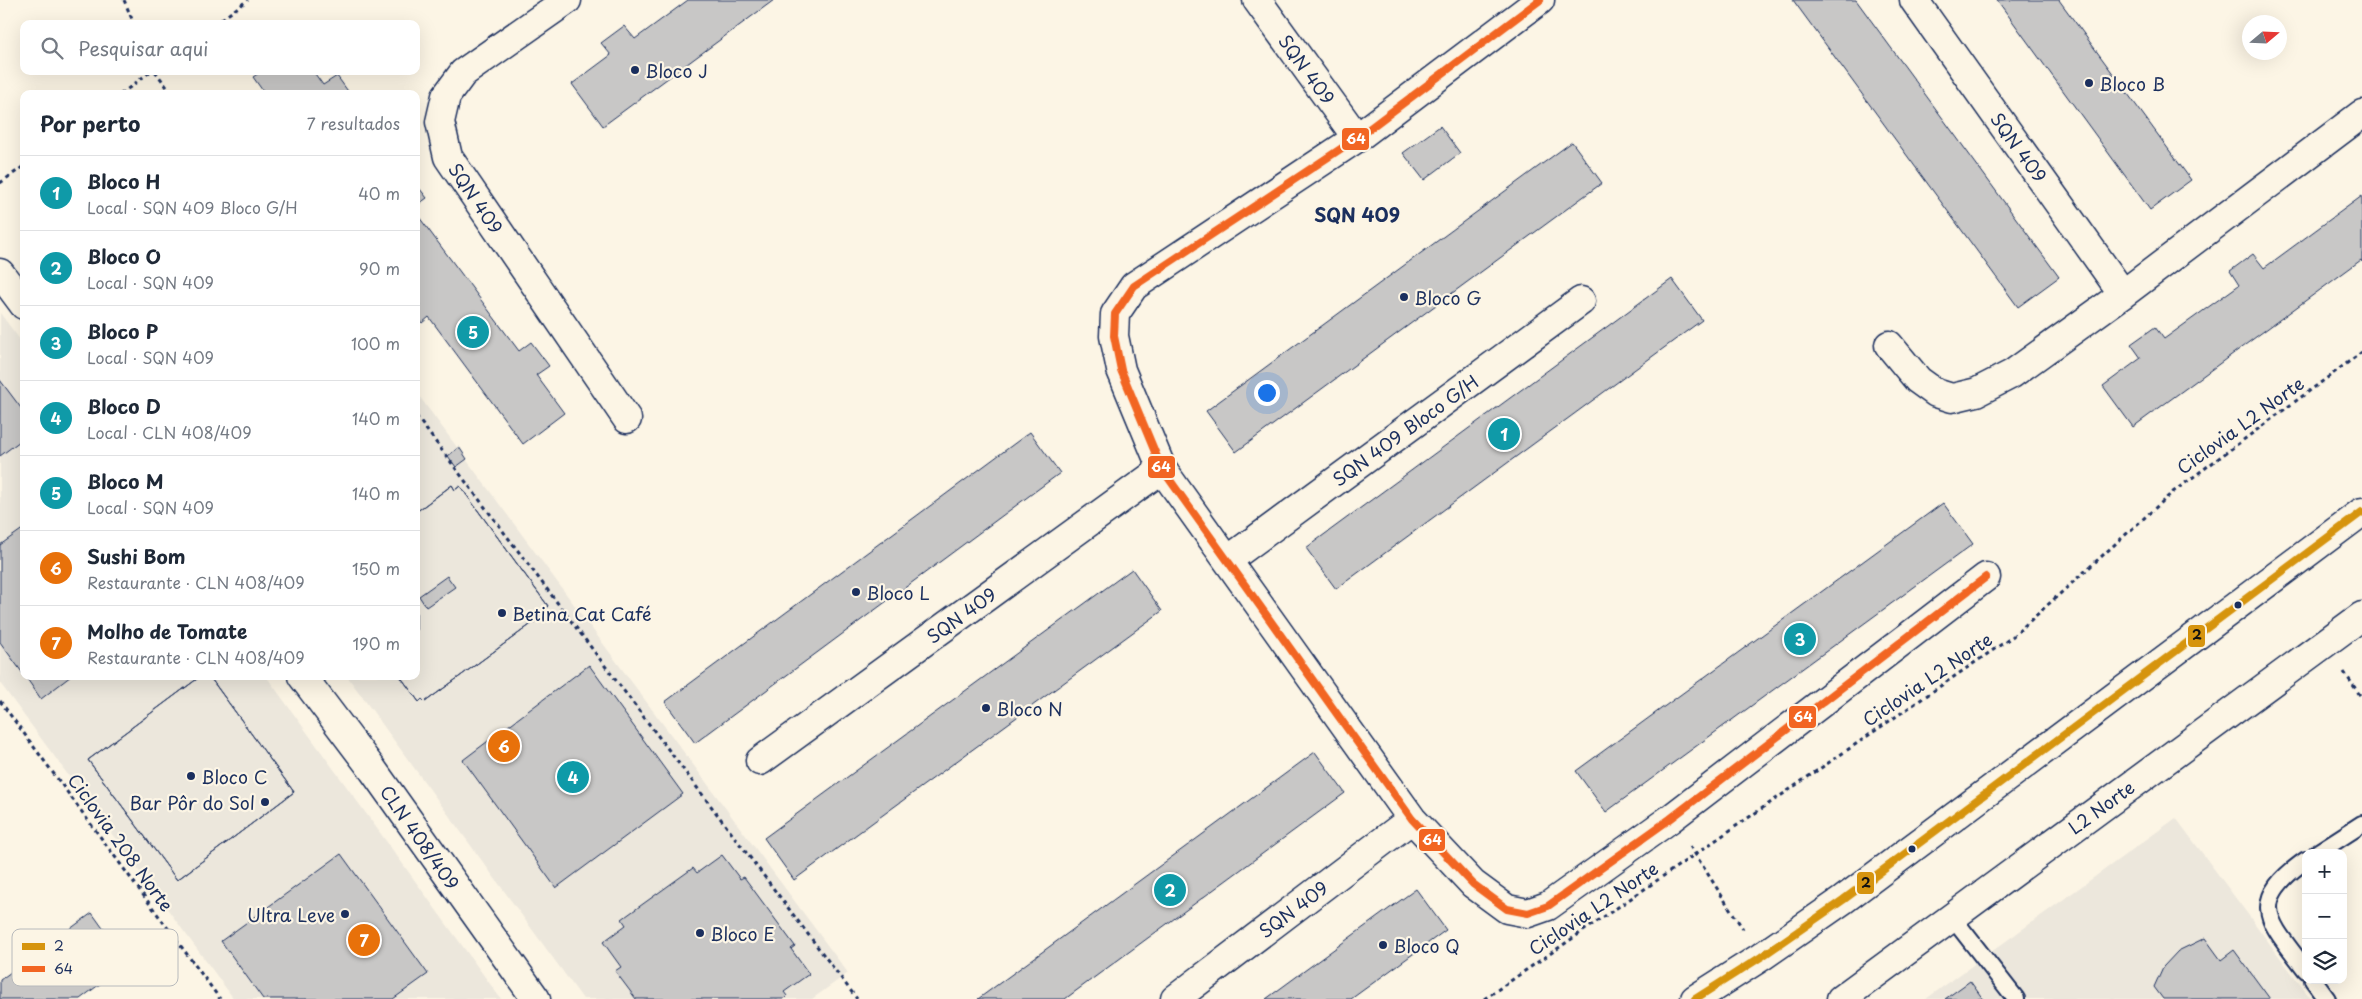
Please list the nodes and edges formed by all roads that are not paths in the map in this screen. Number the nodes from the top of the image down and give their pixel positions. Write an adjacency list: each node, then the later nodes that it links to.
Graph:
1 (567, 0): 12 (street, SQN 409)
2 (1257, 0): 6 (street, SQN 409)
3 (1540, 0): 6 (street)
4 (1914, 0): 8 (street, SQN 409)
5 (2362, 114): 8 (street)
6 (1357, 138): 13 (street)
7 (0, 273): 9 (street)
8 (2124, 294): 11 (street)
9 (20, 300)
10 (1581, 301): 15 (street, SQN 409 Bloco G/H)
11 (1889, 345)
12 (628, 418)
13 (1162, 469): 15 (street); 19 (street, SQN 409)
14 (2362, 512): 29 (street)
15 (1228, 560): 20 (street)
16 (1986, 577): 20 (street)
17 (2362, 616): 24 (street, L2 Norte)
18 (305, 680): 27 (street, CLN 408/409)
19 (760, 760)
20 (1412, 819): 28 (street, SQN 409)
21 (2362, 824): 22 (lane)
22 (2323, 849)
23 (2302, 863): 25 (lane)
24 (1952, 917): 30 (street, L2 Norte); 31 (lane)
25 (2302, 965)
26 (2317, 984): 32 (lane)
27 (536, 999)
28 (1175, 999)
29 (1695, 999)
30 (1841, 999)
31 (2016, 999)
32 (2327, 999)

